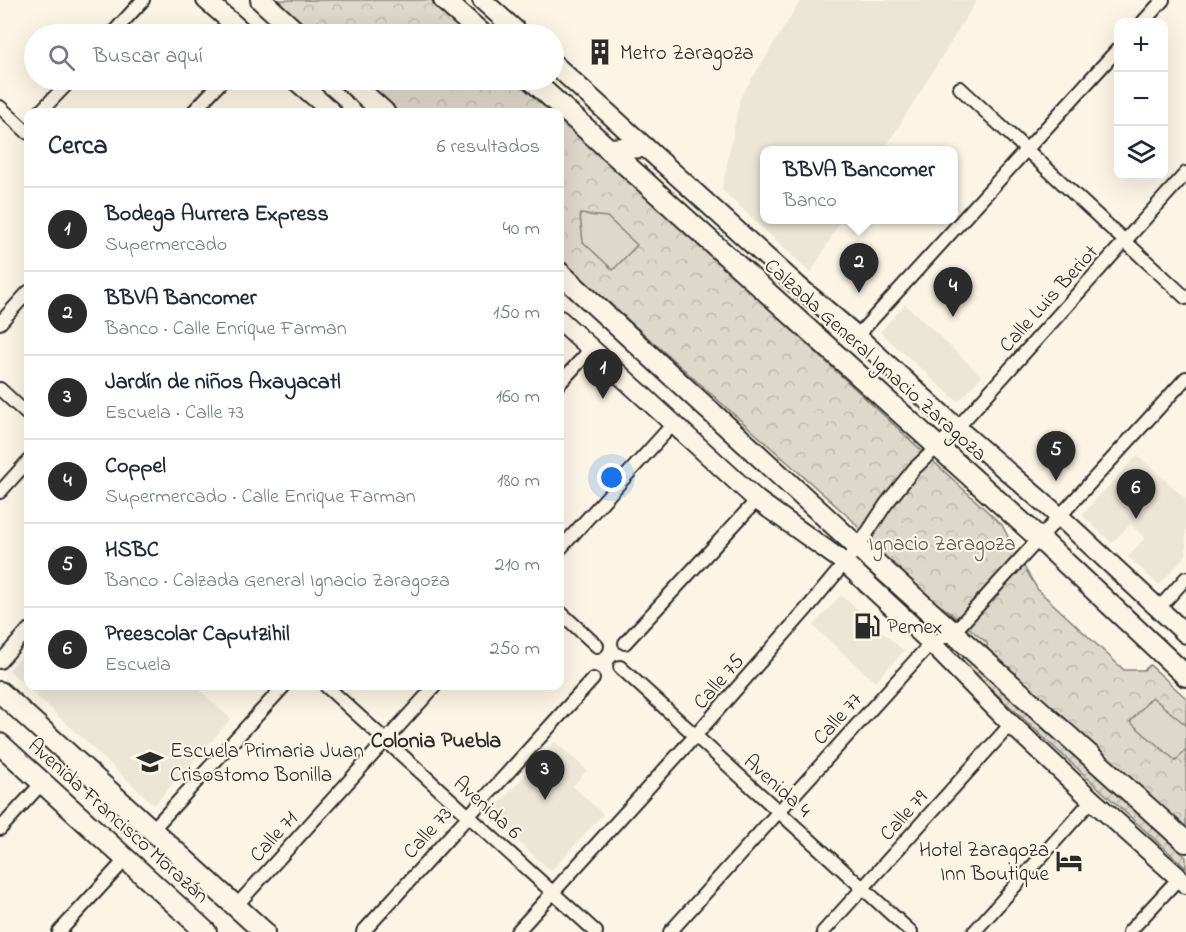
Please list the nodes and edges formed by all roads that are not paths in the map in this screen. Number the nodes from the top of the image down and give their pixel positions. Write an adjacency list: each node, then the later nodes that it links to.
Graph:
1 (143, 0): 8 (street)
2 (206, 0): 9 (main road)
3 (261, 0): 10 (main road)
4 (444, 0): 11 (main road)
5 (482, 0): 12 (main road)
6 (1163, 0): 7 (street)
7 (1147, 18)
8 (121, 24)
9 (234, 24)
10 (287, 24)
11 (471, 24)
12 (509, 24)
13 (1114, 54): 31 (street)
14 (564, 73): 29 (main road, Calzada General Ignacio Zaragoza)
15 (960, 88): 31 (street)
16 (61, 90): 22 (street)
17 (214, 90): 23 (street)
18 (307, 90): 24 (main road)
19 (359, 90): 25 (main road)
20 (543, 90): 26 (main road, Calzada General Ignacio Zaragoza)
21 (0, 107): 28 (street)
22 (44, 108)
23 (197, 108)
24 (327, 108)
25 (380, 108)
26 (563, 108)
27 (564, 109): 30 (main road, Calzada General Ignacio Zaragoza)
28 (24, 127)
29 (646, 148): 30 (main road); 33 (main road); 40 (main road, Calzada General Ignacio Zaragoza)
30 (608, 149): 33 (main road, Calzada General Ignacio Zaragoza)
31 (1027, 150): 34 (street); 40 (street)
32 (1186, 173): 34 (street, Calle Luis Beriot)
33 (642, 180): 48 (main road, Calzada General Ignacio Zaragoza)
34 (1125, 241): 37 (street); 47 (street, Calle Luis Beriot)
35 (564, 277): 55 (main road)
36 (24, 296): 38 (street)
37 (1186, 298)
38 (0, 323)
39 (564, 324): 41 (main road)
40 (857, 336): 47 (main road, Calzada General Ignacio Zaragoza)
41 (591, 349): 43 (street); 46 (main road)
42 (1186, 378): 52 (street, Calle 77)
43 (564, 379)
44 (0, 389): 45 (street)
45 (24, 411)
46 (672, 424): 51 (main road); 54 (street)
47 (957, 428): 48 (street, Calle Luis Beriot); 52 (main road, Calzada General Ignacio Zaragoza)
48 (937, 447): 53 (main road, Calzada General Ignacio Zaragoza); 55 (street, Calle 75)
49 (24, 465): 50 (street)
50 (0, 492)
51 (757, 500): 56 (main road); 63 (street)
52 (1059, 516): 53 (street, Calle 77); 58 (main road, Calzada General Ignacio Zaragoza)
53 (1039, 538): 60 (street, Calle 77); 68 (main road, Calzada General Ignacio Zaragoza)
54 (564, 545)
55 (858, 547): 56 (street, Calle 75); 60 (main road)
56 (845, 563): 64 (main road); 75 (street, Calle 75)
57 (1186, 578): 58 (street)
58 (1159, 608): 61 (main road, Calzada General Ignacio Zaragoza)
59 (564, 616): 65 (street)
60 (953, 633): 64 (street, Calle 77); 84 (main road)
61 (1186, 634)
62 (24, 635): 66 (street)
63 (626, 643)
64 (932, 643): 74 (main road); 80 (street, Calle 77)
65 (597, 646)
66 (0, 662)
67 (620, 667): 75 (street, Avenida 4)
68 (1186, 676)
69 (593, 679): 81 (street, Calle 73)
70 (280, 690): 83 (street)
71 (331, 690): 76 (street, Avenida 6)
72 (431, 690): 76 (street, Calle 71)
73 (0, 692): 83 (main road, Avenida Francisco Morazán)
74 (1011, 724): 79 (main road); 87 (street, Calle 79)
75 (695, 736): 80 (street, Avenida 4); 88 (street, Calle 75)
76 (386, 740): 81 (street, Avenida 6); 89 (street, Calle 71)
77 (0, 744): 78 (main road, Avenida Francisco Morazán)
78 (42, 783): 82 (street); 85 (main road, Avenida Francisco Morazán)
79 (1092, 800): 86 (main road); 99 (street)
80 (779, 812): 87 (street, Avenida 4); 96 (street, Calle 77)
81 (469, 816): 88 (street, Avenida 6); 93 (street, Calle 73)
82 (0, 829)
83 (152, 830): 89 (main road, Avenida Francisco Morazán)
84 (1186, 842)
85 (126, 859): 90 (street); 91 (main road, Avenida Francisco Morazán)
86 (1183, 881): 100 (street)
87 (863, 888): 97 (street, Calle 79); 98 (street, Avenida 4)
88 (553, 892): 94 (street, Calle 75); 95 (street, Avenida 6)
89 (236, 906): 92 (main road, Avenida Francisco Morazán)
90 (59, 932)
91 (206, 932)
92 (264, 932)
93 (363, 932)
94 (517, 932)
95 (596, 932)
96 (670, 932)
97 (823, 932)
98 (911, 932)
99 (974, 932)
100 (1129, 932)

